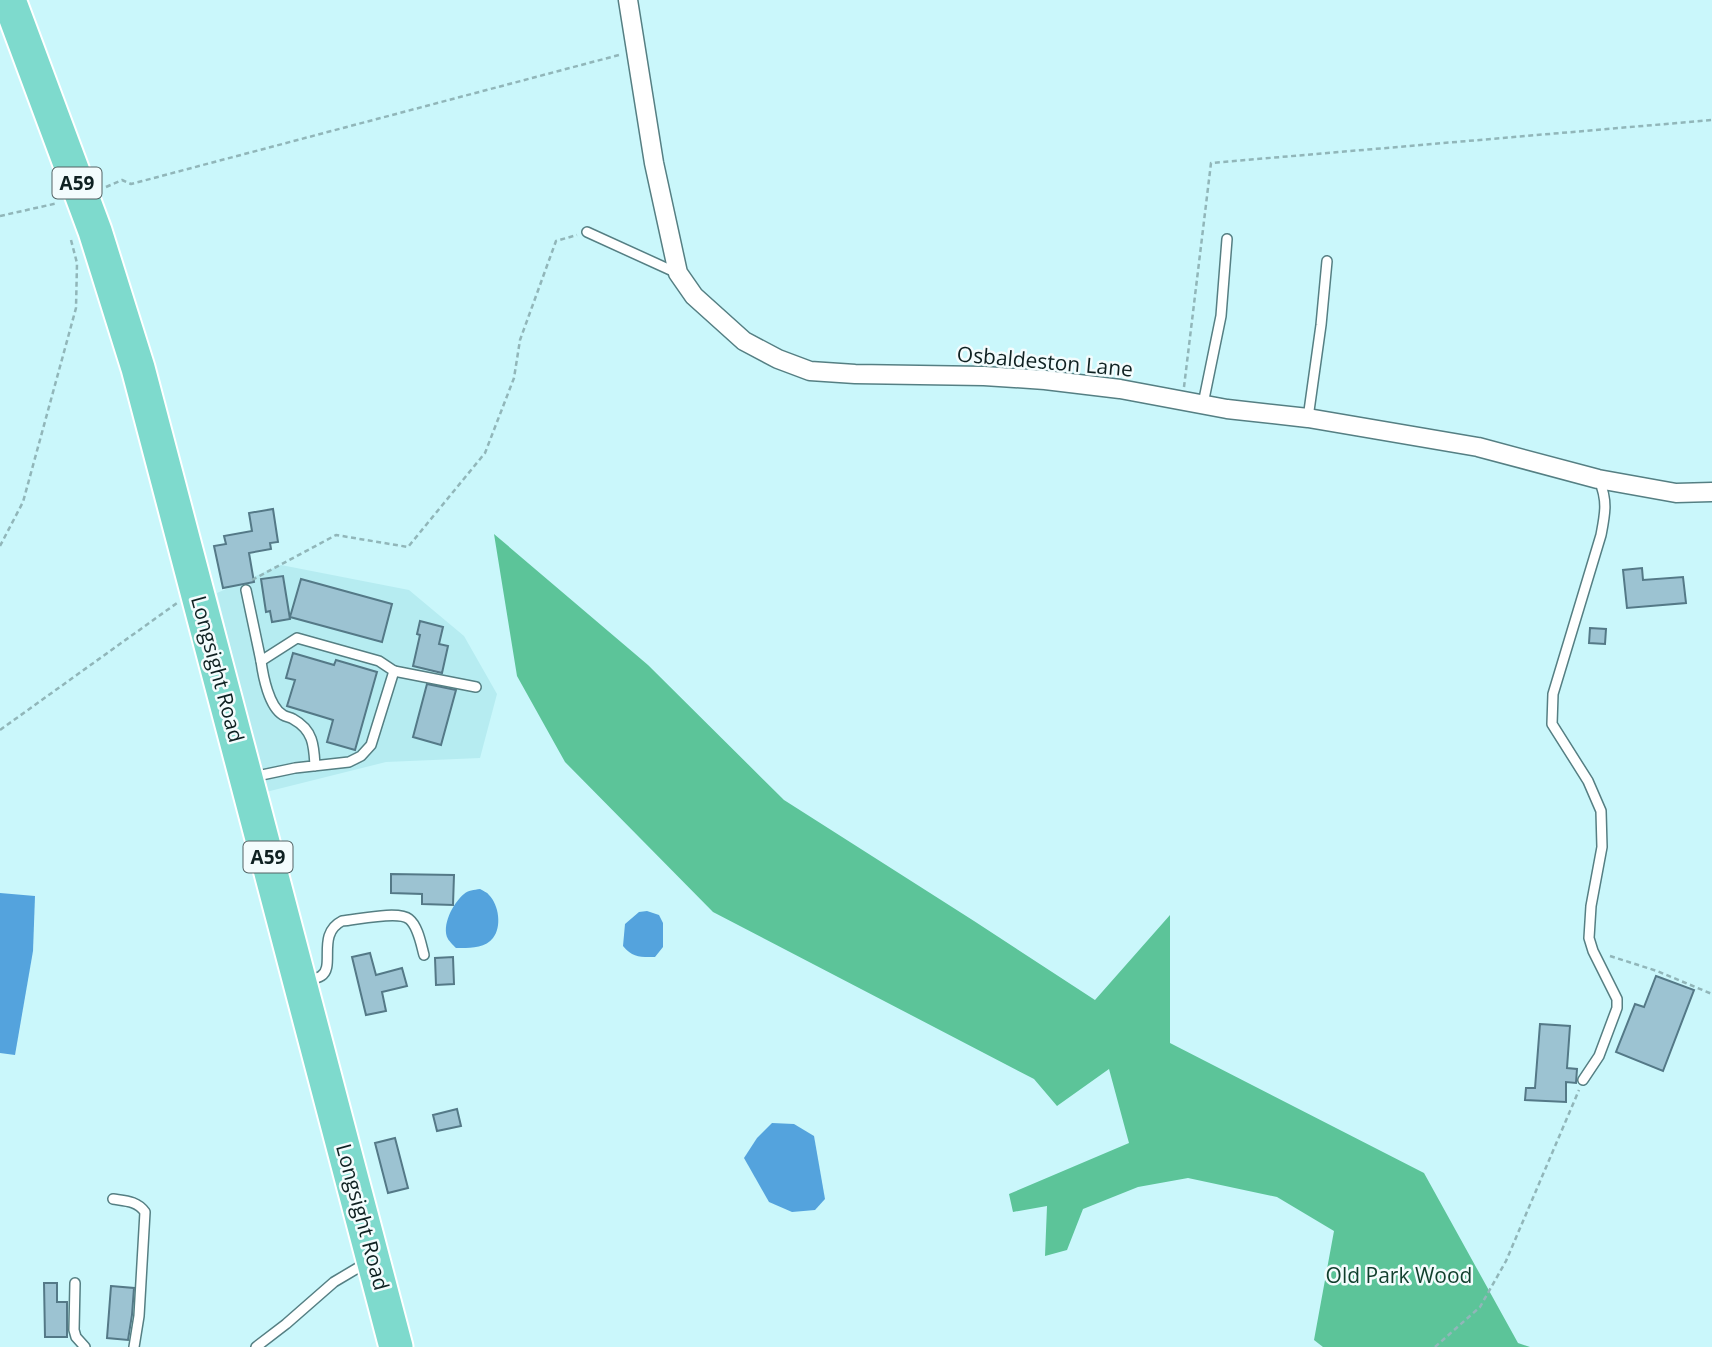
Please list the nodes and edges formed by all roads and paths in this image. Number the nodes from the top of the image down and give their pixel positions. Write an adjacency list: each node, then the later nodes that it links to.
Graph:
1 (9, 0): 5 (highway, Longsight Road / A59)
2 (628, 0): 3 (street, Osbaldeston Lane)
3 (636, 50): 5 (path); 11 (street, Osbaldeston Lane)
4 (1712, 120): 12 (path)
5 (72, 200): 6 (path); 18 (highway, Longsight Road / A59)
6 (0, 216)
7 (587, 232): 11 (lane); 19 (path)
8 (71, 239): 17 (path)
9 (1227, 239): 13 (lane)
10 (1327, 261): 14 (lane)
11 (678, 274): 12 (street, Osbaldeston Lane)
12 (1182, 401): 13 (street, Osbaldeston Lane)
13 (1203, 404): 14 (street, Osbaldeston Lane)
14 (1308, 418): 15 (street, Osbaldeston Lane)
15 (1598, 479): 16 (street, Osbaldeston Lane); 26 (lane)
16 (1712, 492)
17 (0, 547)
18 (197, 589): 23 (path); 25 (highway, Longsight Road / A59)
19 (246, 590): 20 (lane)
20 (261, 661): 21 (lane); 24 (lane)
21 (394, 671): 22 (lane); 24 (lane)
22 (476, 687)
23 (0, 730)
24 (315, 766): 25 (lane)
25 (247, 778): 28 (highway, Longsight Road / A59)
26 (1593, 951): 29 (path); 30 (lane)
27 (424, 955): 28 (lane)
28 (301, 981): 32 (highway, Longsight Road / A59)
29 (1712, 994)
30 (1583, 1080): 38 (path)
31 (113, 1199): 35 (lane)
32 (374, 1259): 36 (lane); 37 (highway, Longsight Road / A59)
33 (75, 1283): 34 (lane)
34 (85, 1347)
35 (134, 1347)
36 (256, 1347)
37 (397, 1347)
38 (1435, 1347)

